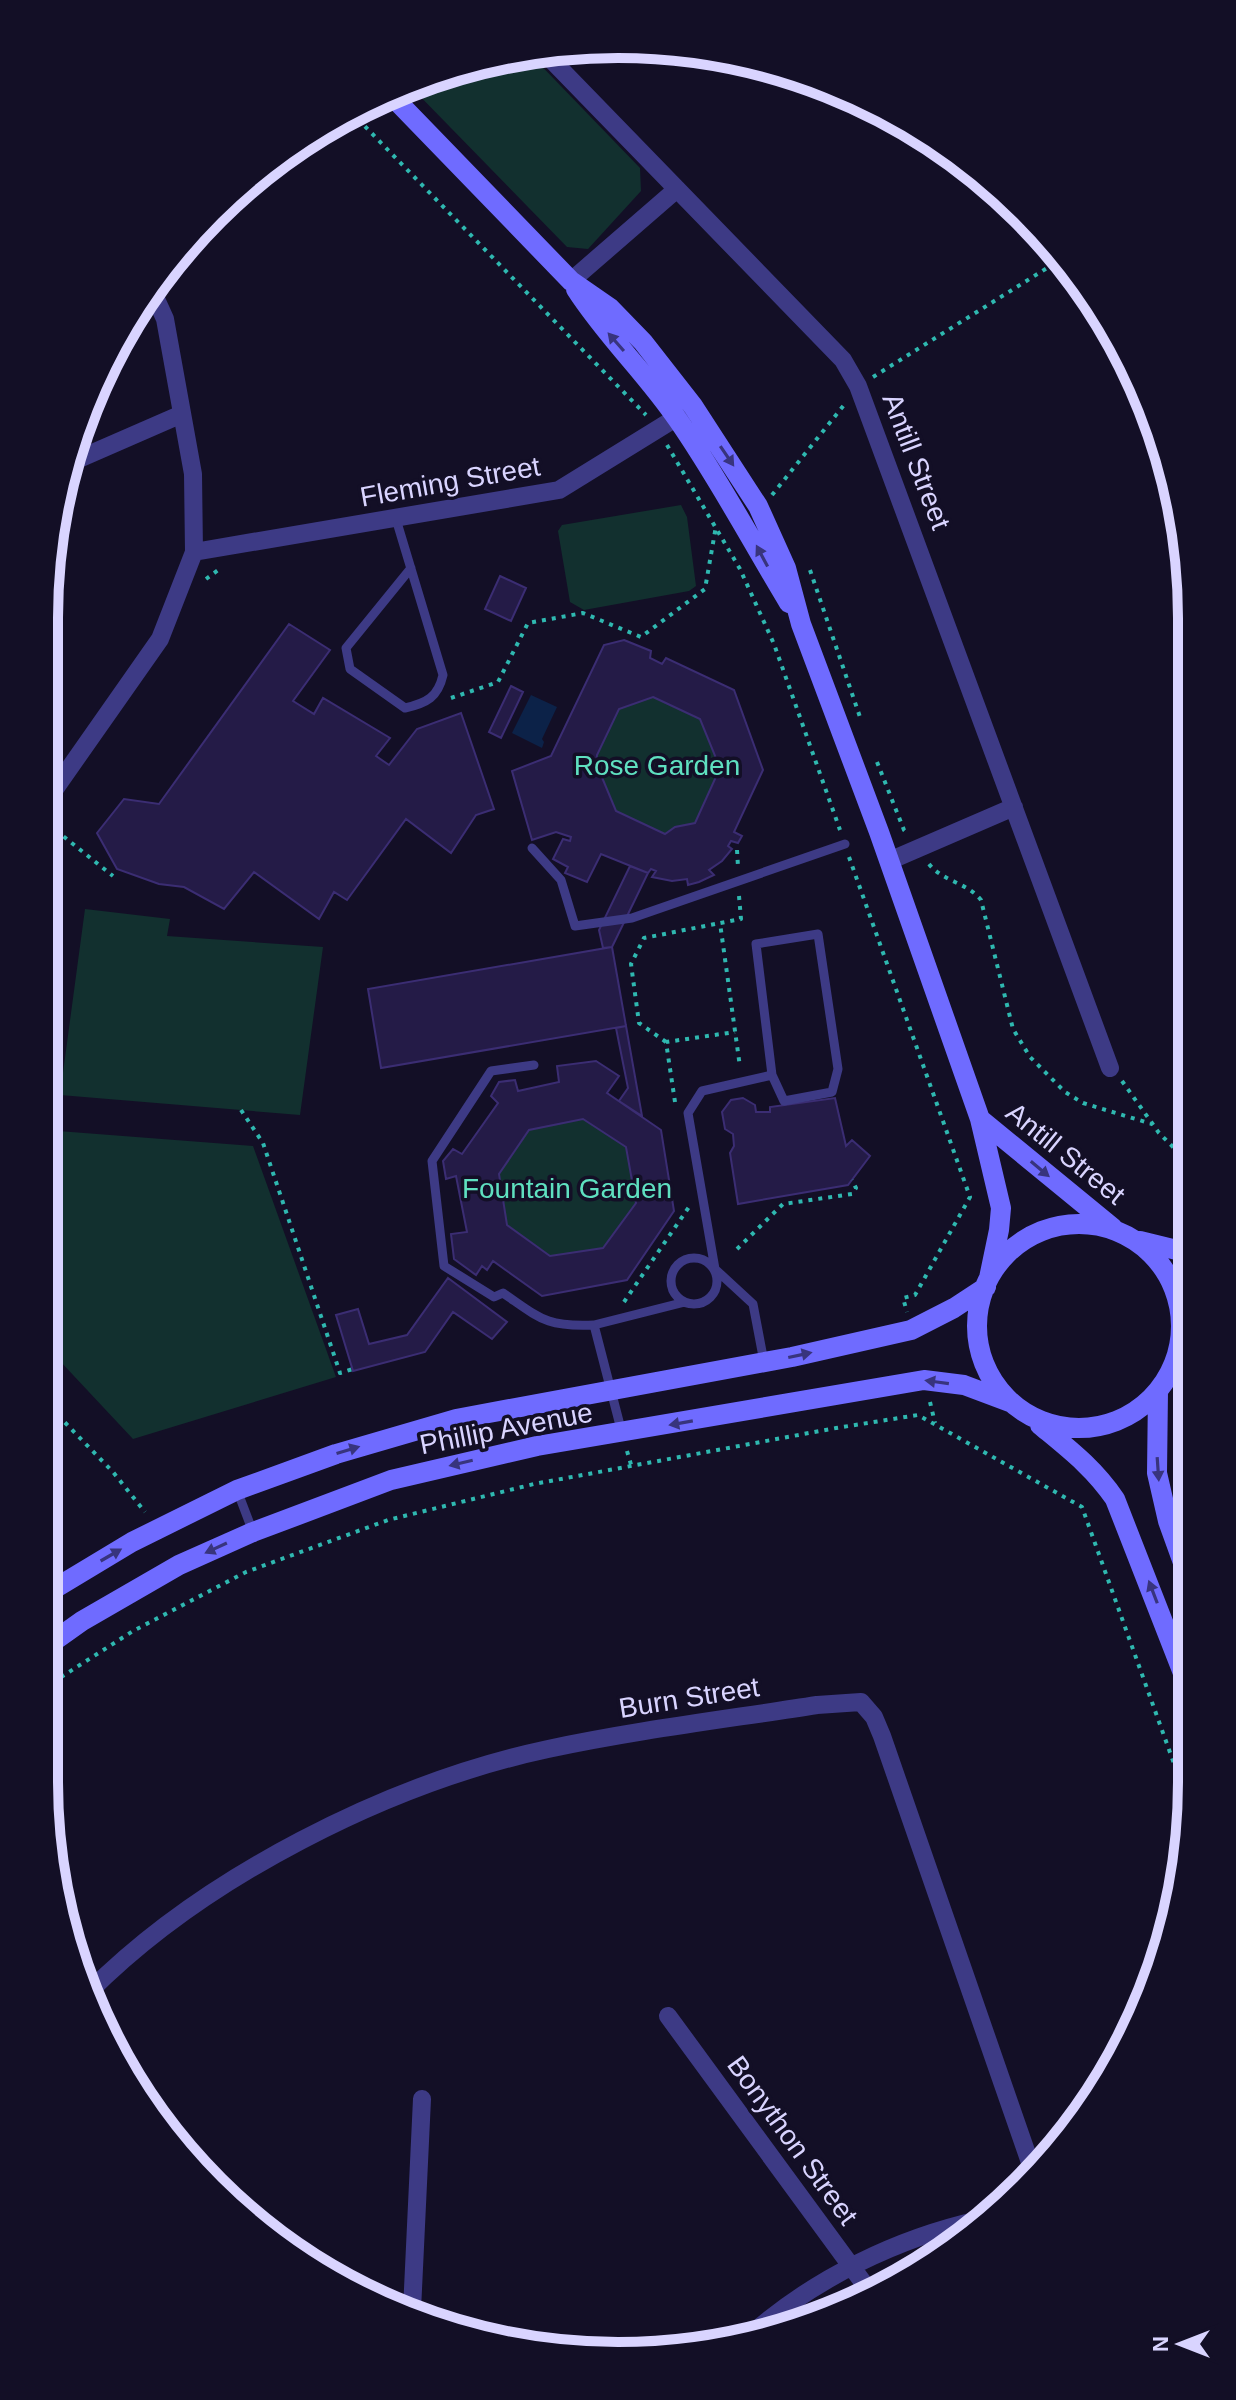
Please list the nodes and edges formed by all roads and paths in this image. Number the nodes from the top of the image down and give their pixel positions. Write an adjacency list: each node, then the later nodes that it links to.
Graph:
1 (554, 62): 4 (street, Antill Street)
2 (399, 103): 6 (main road, Antill Street)
3 (360, 121): 11 (path)
4 (677, 189): 6 (street); 8 (street, Antill Street)
5 (1052, 265): 8 (path)
6 (571, 281): 9 (main road, Antill Street)
7 (157, 301): 10 (street)
8 (858, 386): 13 (path); 27 (street, Antill Street)
9 (685, 412): 11 (street, Fleming Street); 14 (main road, Antill Street); 22 (main road, Antill Street, one-way to 22)
10 (182, 414): 12 (street); 17 (street)
11 (656, 430): 15 (street, Fleming Street); 16 (path)
12 (82, 458)
13 (765, 502)
14 (741, 516): 16 (path); 22 (main road, Antill Street, one-way to 14)
15 (396, 519): 17 (street, Fleming Street); 19 (lane)
16 (715, 526): 23 (path); 29 (path)
17 (194, 552): 26 (street)
18 (228, 566): 21 (path)
19 (411, 568): 23 (lane); 23 (lane)
20 (810, 570): 24 (path)
21 (199, 587)
22 (801, 624): 32 (main road, Antill Street)
23 (422, 704)
24 (866, 734)
25 (875, 758): 31 (path)
26 (58, 784)
27 (1014, 807): 31 (street); 38 (street, Antill Street)
28 (58, 832): 33 (path)
29 (845, 844): 30 (lane); 51 (path)
30 (532, 848)
31 (921, 848): 32 (street); 43 (path)
32 (889, 861): 42 (main road, Antill Street)
33 (113, 876)
34 (720, 923): 36 (path)
35 (736, 1032): 36 (path)
36 (666, 1042): 40 (path)
37 (534, 1065): 54 (lane)
38 (1110, 1068): 43 (path)
39 (772, 1075): 39 (lane); 49 (lane)
40 (675, 1102)
41 (241, 1110): 58 (path)
42 (980, 1119): 46 (main road, Antill Street, one-way to 46); 50 (main road, Antill Street)
43 (1152, 1124): 44 (path)
44 (1178, 1151)
45 (852, 1180): 47 (path)
46 (1122, 1234): 48 (main road); 50 (main road); 52 (main road)
47 (737, 1249)
48 (1178, 1250)
49 (715, 1269): 53 (lane); 53 (lane); 56 (lane)
50 (988, 1283): 56 (main road, Phillip Avenue, one-way to 50); 62 (main road)
51 (903, 1298)
52 (1178, 1301)
53 (685, 1302): 54 (lane)
54 (594, 1325): 60 (lane)
55 (1178, 1342): 59 (main road)
56 (764, 1362): 60 (main road, Phillip Avenue)
57 (1178, 1364): 59 (main road)
58 (353, 1369)
59 (1171, 1371): 61 (main road)
60 (611, 1390): 64 (lane); 65 (main road, Phillip Avenue, one-way to 60)
61 (1158, 1391): 62 (main road); 68 (main road, one-way to 68)
62 (1017, 1407): 64 (main road, Phillip Avenue, one-way to 64); 71 (main road, one-way to 62)
63 (58, 1415): 66 (path)
64 (622, 1433): 67 (main road, Phillip Avenue, one-way to 67)
65 (237, 1490): 66 (main road, Phillip Avenue); 67 (lane)
66 (159, 1528): 69 (main road, Phillip Avenue, one-way to 66)
67 (253, 1532): 70 (main road, Phillip Avenue, one-way to 70)
68 (1178, 1549)
69 (58, 1587)
70 (58, 1638)
71 (1178, 1660)
72 (58, 1679): 73 (path)
73 (1178, 1774)
74 (97, 1985): 77 (street, Burn Street)
75 (668, 2016): 79 (street, Bonython Street)
76 (422, 2099): 81 (street)
77 (1030, 2161)
78 (960, 2225): 79 (street)
79 (851, 2267): 80 (street, Bonython Street); 82 (street)
80 (864, 2285)
81 (412, 2302)
82 (766, 2322)

